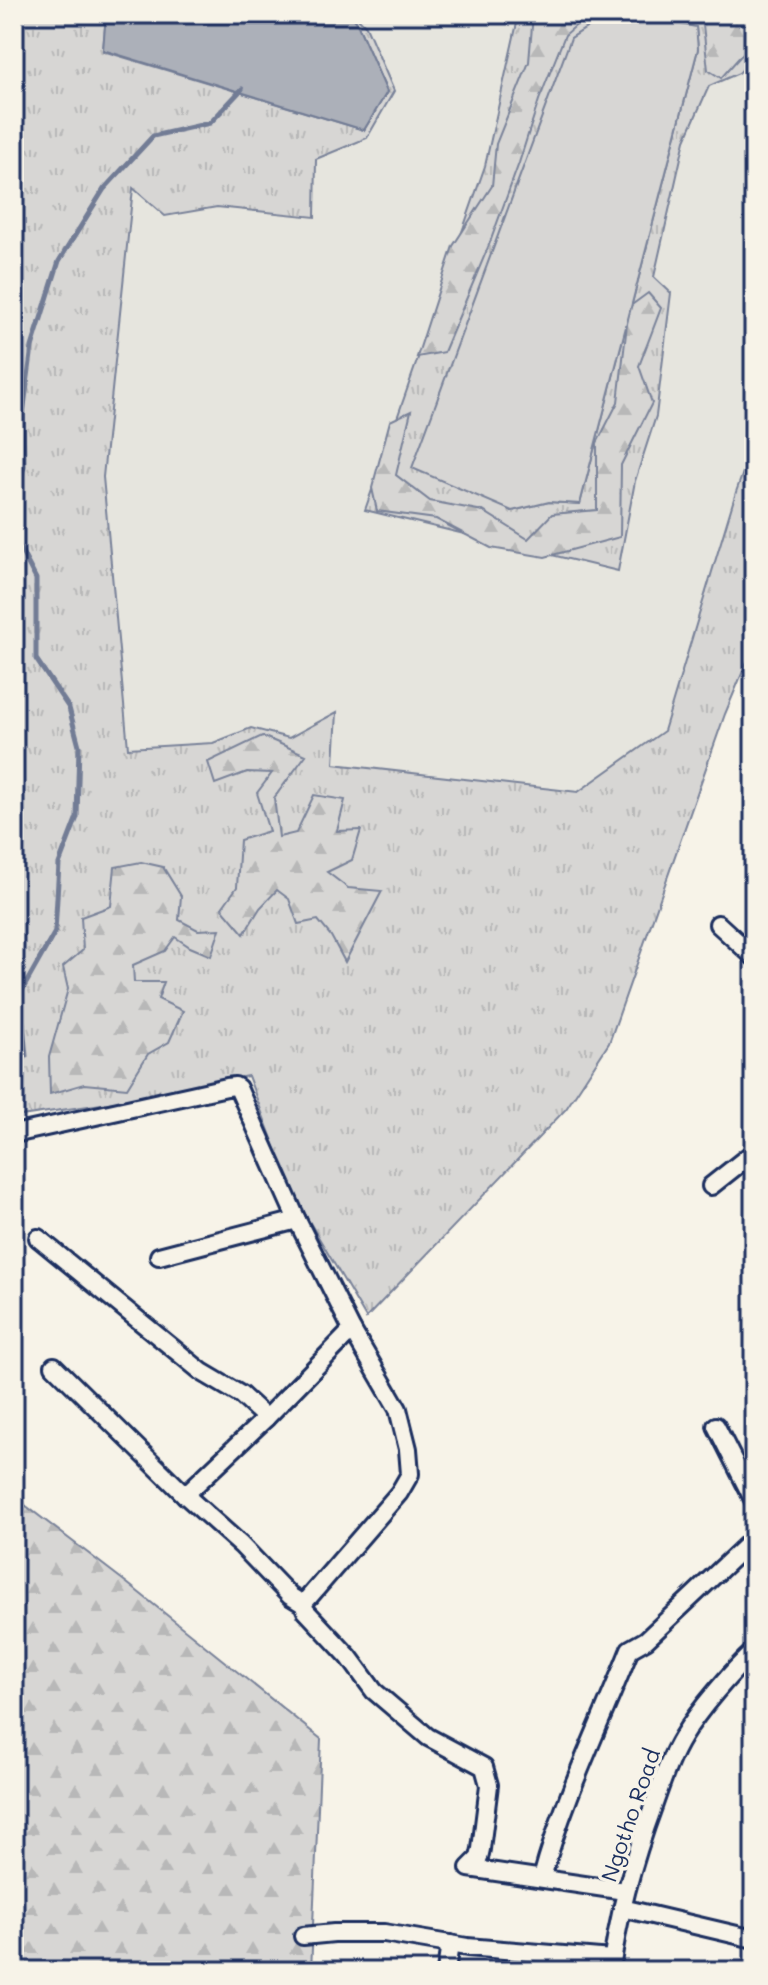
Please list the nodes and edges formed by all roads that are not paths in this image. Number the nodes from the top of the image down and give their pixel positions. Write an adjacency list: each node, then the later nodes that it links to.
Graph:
1 (718, 924): 2 (street)
2 (754, 957)
3 (14, 1134): 6 (street)
4 (754, 1152): 5 (street)
5 (711, 1186)
6 (297, 1220): 8 (street); 9 (street)
7 (38, 1238): 11 (street)
8 (159, 1256)
9 (352, 1330): 11 (street); 16 (street)
10 (54, 1366): 13 (street)
11 (266, 1418): 13 (street)
12 (716, 1426): 14 (street)
13 (185, 1495): 16 (street)
14 (754, 1501)
15 (754, 1538): 18 (street)
16 (303, 1604): 18 (street)
17 (754, 1651): 19 (street, Ngotho Road)
18 (542, 1878): 19 (street)
19 (625, 1891): 20 (street, Ngotho Road)
20 (622, 1908): 22 (street); 24 (street, Ngotho Road)
21 (303, 1936): 23 (street)
22 (754, 1939)
23 (450, 1944): 24 (street); 25 (street)
24 (611, 1965)
25 (446, 1971)

